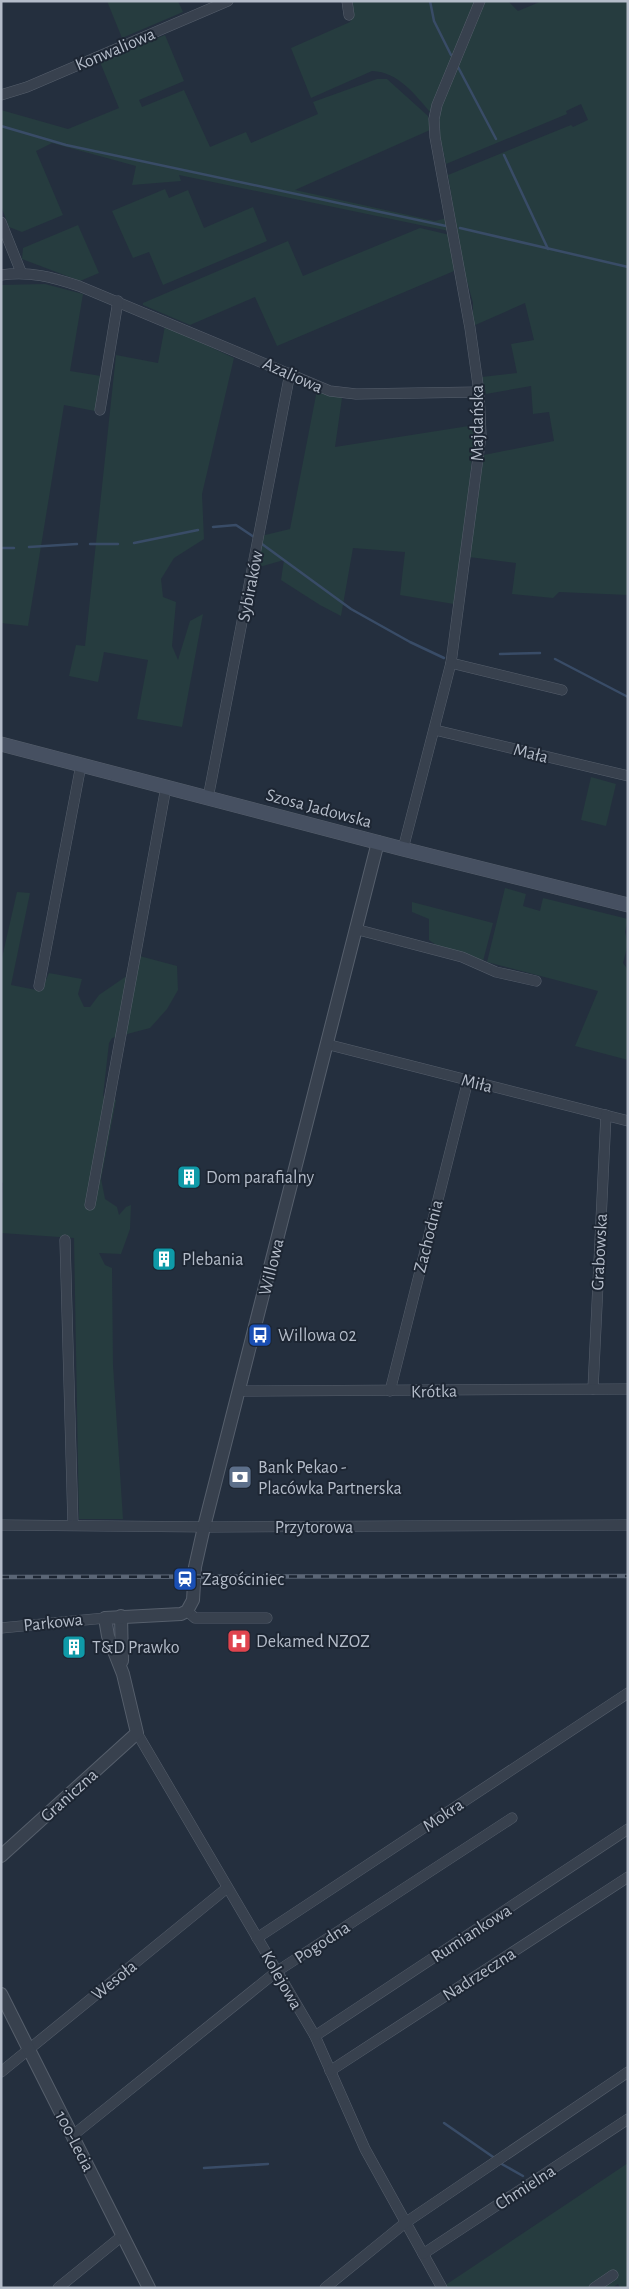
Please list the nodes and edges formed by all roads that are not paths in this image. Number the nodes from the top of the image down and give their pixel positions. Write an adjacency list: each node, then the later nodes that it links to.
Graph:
1 (228, 1): 5 (street, Konwaliowa)
2 (347, 1): 4 (street)
3 (480, 1): 11 (street, Majdańska)
4 (349, 14)
5 (1, 95)
6 (1, 222): 7 (street)
7 (21, 272): 8 (street, Azaliowa); 9 (street, Azaliowa)
8 (1, 274)
9 (118, 301): 10 (street, Azaliowa); 12 (street)
10 (290, 373): 11 (street, Azaliowa); 20 (street, Sybiraków)
11 (479, 392): 13 (street, Majdańska)
12 (100, 410)
13 (451, 663): 14 (street); 15 (street, Majdańska)
14 (562, 690)
15 (435, 730): 18 (street, Mała); 22 (street, Majdańska)
16 (1, 744): 17 (main road, Szosa Jadowska)
17 (81, 765): 19 (main road, Szosa Jadowska); 26 (street)
18 (628, 776)
19 (166, 787): 20 (main road, Szosa Jadowska); 31 (street)
20 (208, 798): 21 (main road, Szosa Jadowska)
21 (378, 842): 22 (main road, Szosa Jadowska); 24 (street, Willowa)
22 (403, 849): 23 (main road, Szosa Jadowska)
23 (628, 905)
24 (355, 929): 25 (street); 27 (street, Willowa)
25 (536, 981)
26 (40, 986)
27 (326, 1044): 28 (street, Miła); 35 (street, Willowa)
28 (468, 1080): 29 (street, Miła); 36 (street, Zachodnia)
29 (606, 1115): 30 (street, Miła); 33 (street, Grabowska)
30 (628, 1121)
31 (90, 1205)
32 (65, 1240): 38 (street)
33 (592, 1389): 34 (street, Krótka); 36 (street, Krótka)
34 (628, 1389)
35 (239, 1391): 36 (street, Krótka); 40 (street, Willowa)
36 (390, 1391)
37 (1, 1525): 38 (street, Przytorowa)
38 (73, 1525): 40 (street, Przytorowa)
39 (628, 1525): 40 (street, Przytorowa)
40 (204, 1527): 41 (street, Willowa)
41 (187, 1611): 42 (street); 44 (street)
42 (121, 1616): 43 (street); 46 (street, Kolejowa)
43 (105, 1618): 45 (street, Parkowa); 46 (street, Kolejowa)
44 (267, 1618)
45 (1, 1628)
46 (123, 1674): 48 (street, Kolejowa)
47 (628, 1692): 54 (street, Mokra)
48 (137, 1733): 51 (street, Graniczna); 53 (street, Kolejowa)
49 (512, 1818): 55 (street, Pogodna)
50 (628, 1829): 57 (street, Rumiankowa)
51 (1, 1856)
52 (628, 1877): 59 (street, Nadrzeczna)
53 (227, 1888): 54 (street, Kolejowa); 58 (street, Wesoła)
54 (258, 1938): 55 (street, Kolejowa)
55 (276, 1972): 57 (street, Kolejowa); 63 (street, Pogodna)
56 (1, 1994): 58 (street, 100-Lecia)
57 (315, 2036): 59 (street, Kolejowa)
58 (29, 2049): 60 (street, Wesoła); 63 (street, 100-Lecia)
59 (330, 2071): 64 (street, Kolejowa)
60 (1, 2072)
61 (628, 2072): 64 (street)
62 (628, 2119): 66 (street, Chmielna)
63 (72, 2136): 65 (street, 100-Lecia)
64 (405, 2223): 66 (street, Kolejowa); 70 (street)
65 (122, 2236): 68 (street); 69 (street, 100-Lecia)
66 (423, 2254): 71 (street, Kolejowa)
67 (613, 2275): 72 (street)
68 (58, 2288)
69 (149, 2288)
70 (325, 2288)
71 (442, 2288)
72 (594, 2288)

